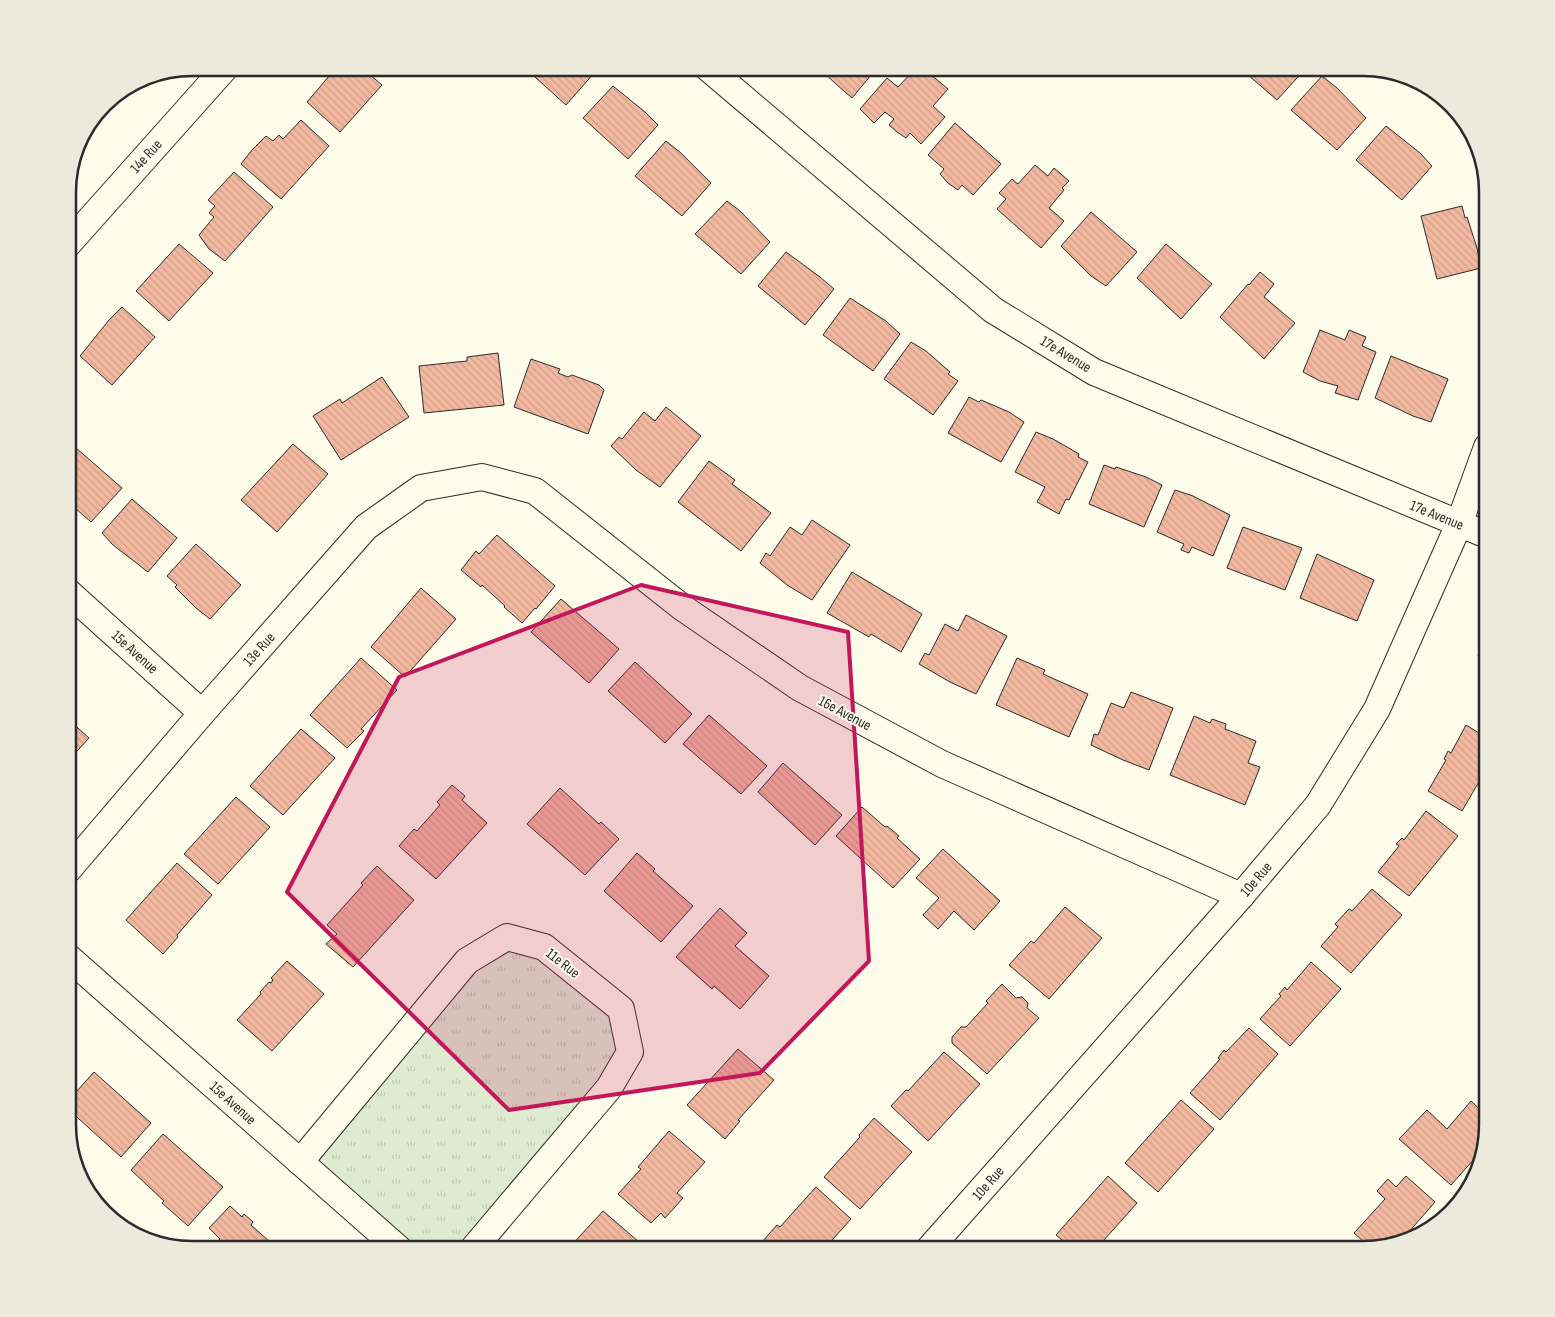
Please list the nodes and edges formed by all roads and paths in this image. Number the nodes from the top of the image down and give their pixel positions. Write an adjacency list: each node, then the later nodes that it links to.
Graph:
1 (218, 76): 3 (street, 14e Rue)
2 (717, 76): 6 (street, 17e Avenue)
3 (76, 235)
4 (1479, 471): 6 (street, 10e Rue)
5 (482, 477): 9 (street, 13e Rue); 11 (street, 16e Avenue)
6 (1459, 524): 7 (street, 17e Avenue); 11 (street, 10e Rue)
7 (1479, 532)
8 (76, 599): 9 (street, 15e Avenue)
9 (202, 712): 10 (street, 13e Rue)
10 (76, 861)
11 (1241, 896): 16 (street, 10e Rue)
12 (76, 963): 13 (street, 15e Avenue)
13 (300, 1162): 14 (street, 15e Avenue); 15 (street, 11e Rue)
14 (383, 1241)
15 (481, 1241)
16 (937, 1241)

